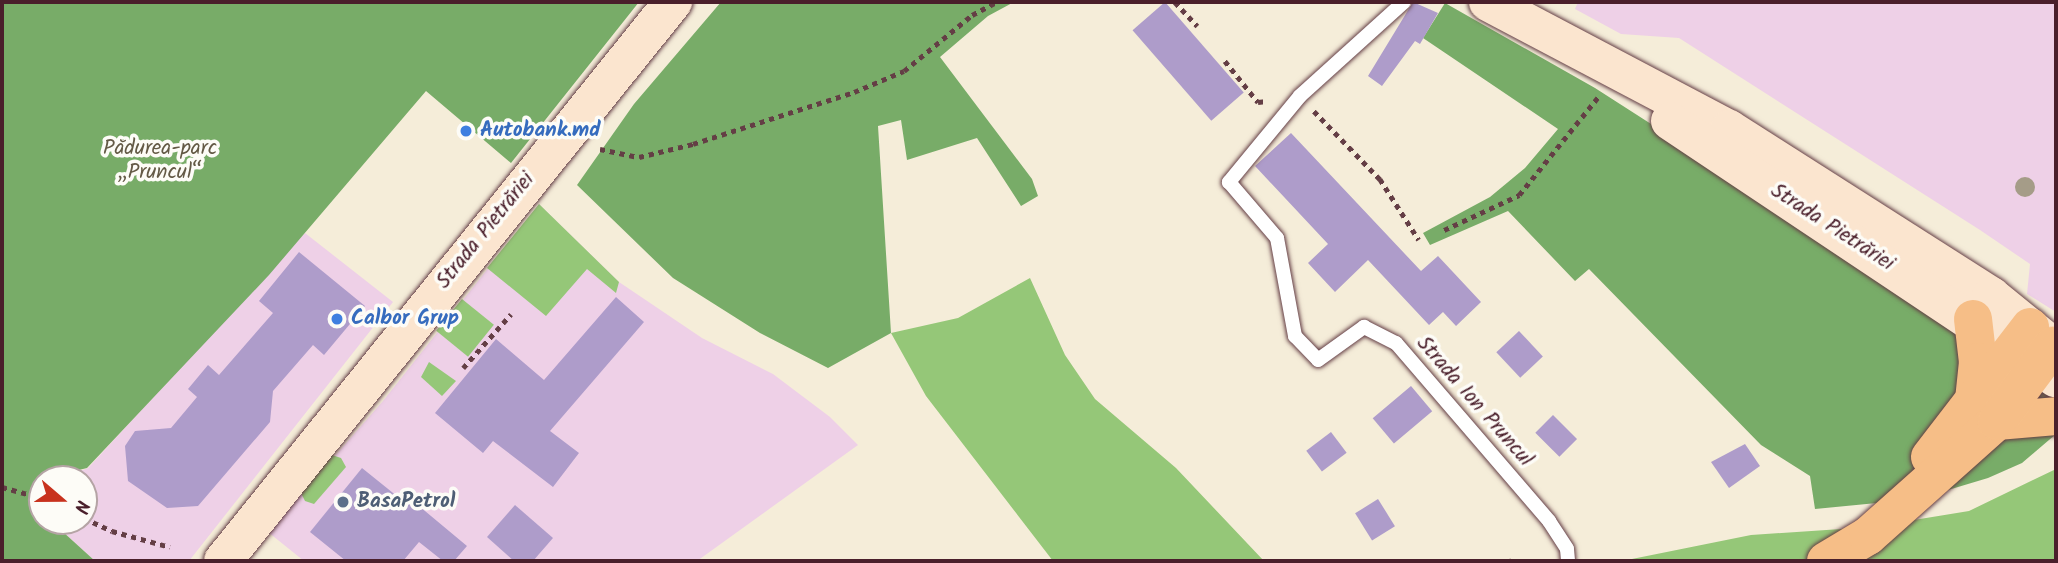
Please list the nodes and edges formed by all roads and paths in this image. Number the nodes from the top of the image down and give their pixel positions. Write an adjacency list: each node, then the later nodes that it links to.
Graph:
1 (673, 2): 10 (street, Strada Pietrăriei)
2 (996, 2): 10 (path)
3 (1175, 2): 6 (path)
4 (1404, 2): 9 (lane, Strada Ion Pruncul)
5 (1488, 2): 8 (street, Strada Pietrăriei)
6 (1197, 26)
7 (1226, 61): 9 (path)
8 (1614, 71): 11 (path); 14 (street, Strada Pietrăriei); 15 (street, Strada Pietrăriei)
9 (1300, 96): 12 (path); 24 (lane, Strada Ion Pruncul)
10 (558, 140): 23 (street, Strada Pietrăriei)
11 (1444, 230)
12 (1419, 240)
13 (511, 314): 16 (path)
14 (1973, 319): 15 (street, Strada Pietrăriei); 17 (highway)
15 (2041, 352): 17 (highway)
16 (463, 368)
17 (1985, 411): 18 (highway); 25 (highway)
18 (2056, 416)
19 (2, 487): 20 (path)
20 (28, 494)
21 (98, 524): 22 (path)
22 (170, 547)
23 (223, 561)
24 (1568, 561)
25 (1826, 561)

